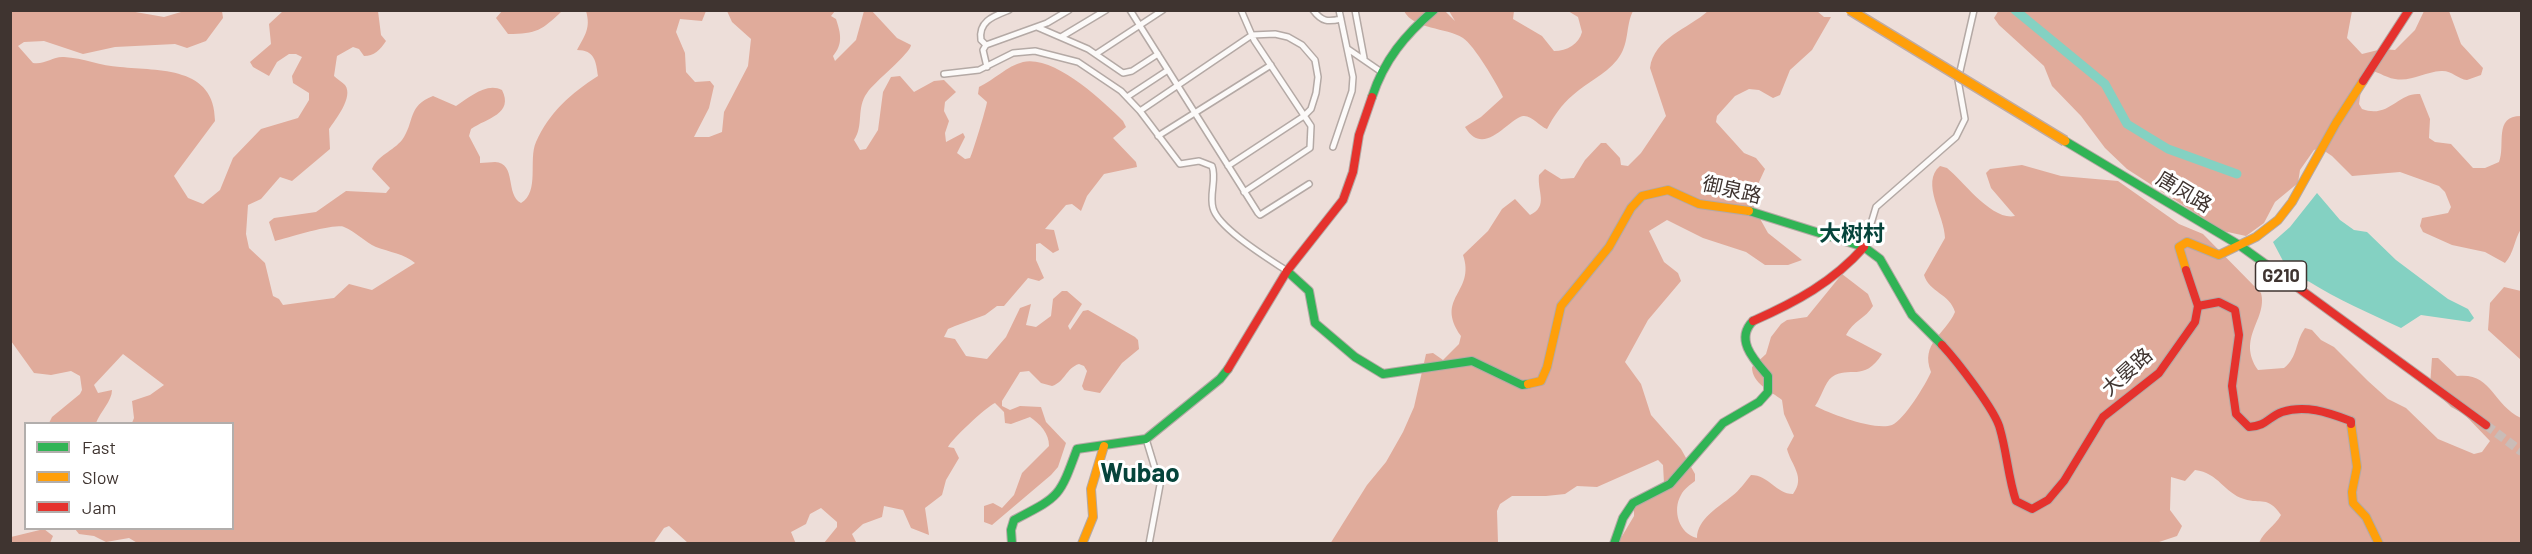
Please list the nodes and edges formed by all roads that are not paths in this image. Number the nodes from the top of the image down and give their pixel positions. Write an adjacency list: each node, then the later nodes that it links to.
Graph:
1 (1009, 10): 19 (street)
2 (1106, 10): 18 (street)
3 (1130, 10): 16 (street)
4 (1163, 10): 16 (street)
5 (1241, 10): 17 (street)
6 (1313, 10): 14 (street)
7 (1339, 10): 14 (street)
8 (1355, 10): 23 (street)
9 (1434, 10): 27 (main road)
10 (1850, 10): 39 (main road, 唐凤路 / G210, bridge)
11 (1974, 10): 40 (street)
12 (2409, 10): 39 (main road)
13 (1066, 11): 15 (street)
14 (1341, 19): 20 (street)
15 (1037, 27): 18 (street); 19 (street)
16 (1140, 28): 21 (street); 22 (street)
17 (1252, 35): 24 (street); 29 (street); 33 (street)
18 (1061, 37): 21 (street)
19 (986, 45): 25 (street)
20 (1348, 49): 23 (street); 35 (street)
21 (1096, 54): 22 (street)
22 (1158, 54): 26 (street)
23 (1364, 58): 27 (street)
24 (1271, 65): 32 (street); 33 (street)
25 (987, 67): 28 (street); 30 (street)
26 (1168, 70): 29 (street); 30 (street)
27 (1380, 71): 41 (main road)
28 (944, 74)
29 (1179, 86): 31 (street); 32 (street)
30 (1127, 97): 31 (street)
31 (1140, 111): 34 (street)
32 (1195, 113): 34 (street); 36 (street)
33 (1305, 116): 36 (street); 38 (street)
34 (1158, 136): 41 (street)
35 (1333, 147)
36 (1228, 166): 38 (street)
37 (1309, 184): 38 (street)
38 (1244, 192)
39 (2239, 245): 42 (main road); 43 (main road, 唐凤路 / G210)
40 (1864, 247): 41 (main road, 御泉路); 42 (main road, 大晏路); 49 (main road)
41 (1287, 271): 44 (main road)
42 (2198, 306): 50 (main road)
43 (2486, 425)
44 (1146, 439): 45 (main road); 48 (street)
45 (1104, 446): 46 (main road); 47 (main road)
46 (1012, 543)
47 (1082, 543)
48 (1149, 543)
49 (1614, 543)
50 (2379, 543)

